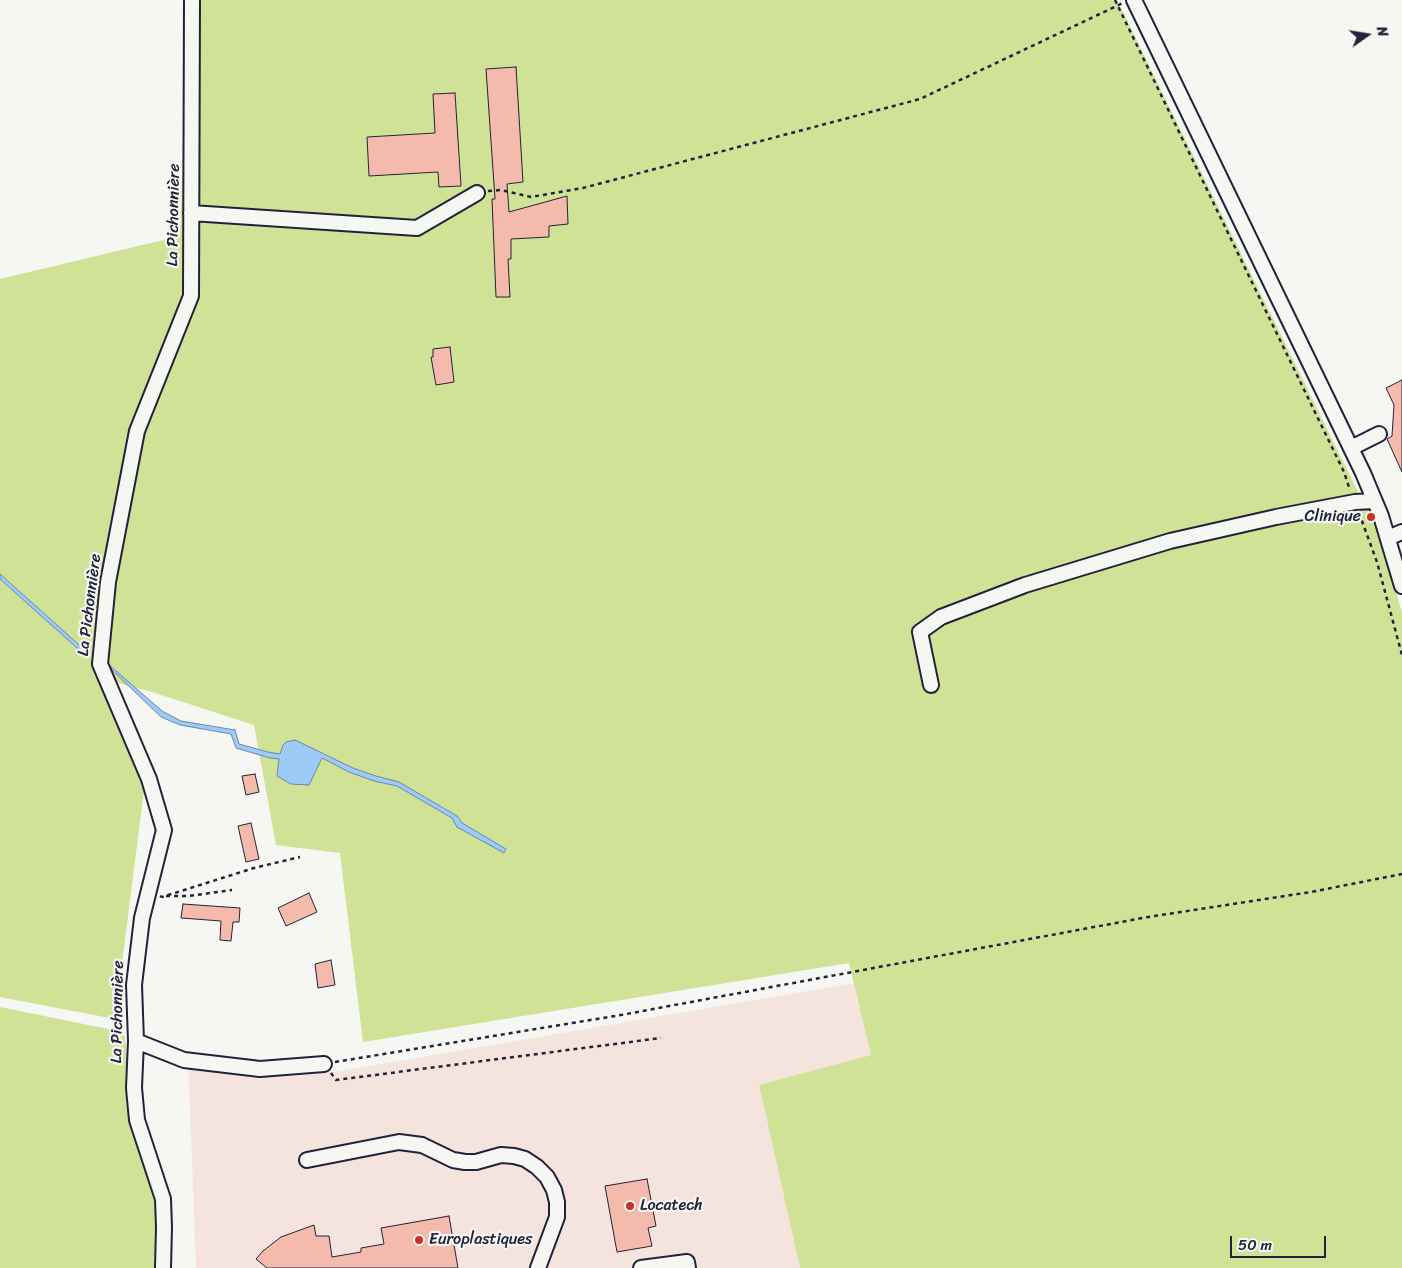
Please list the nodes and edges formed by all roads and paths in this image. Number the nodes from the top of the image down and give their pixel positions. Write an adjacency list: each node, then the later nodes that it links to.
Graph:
1 (192, 0): 6 (street, La Pichonnière)
2 (1115, 0): 4 (path)
3 (1129, 1): 4 (path); 8 (street)
4 (1118, 6): 5 (path); 10 (path)
5 (478, 193): 6 (street)
6 (191, 214): 19 (street, La Pichonnière)
7 (1379, 434): 8 (street)
8 (1351, 448): 9 (street)
9 (1374, 501): 10 (street); 12 (street)
10 (1355, 502): 14 (path); 15 (street)
11 (1402, 532): 12 (street)
12 (1388, 538): 13 (street)
13 (1402, 586)
14 (1402, 656)
15 (930, 685)
16 (300, 857): 20 (path)
17 (1402, 874): 23 (path)
18 (232, 890): 20 (path)
19 (148, 892): 20 (path); 22 (street, La Pichonnière)
20 (162, 897)
21 (661, 1038): 23 (path)
22 (136, 1040): 23 (street); 25 (street, La Pichonnière)
23 (324, 1064)
24 (307, 1160): 26 (street)
25 (163, 1268)
26 (538, 1268)
27 (641, 1268): 28 (street)
28 (688, 1268)

